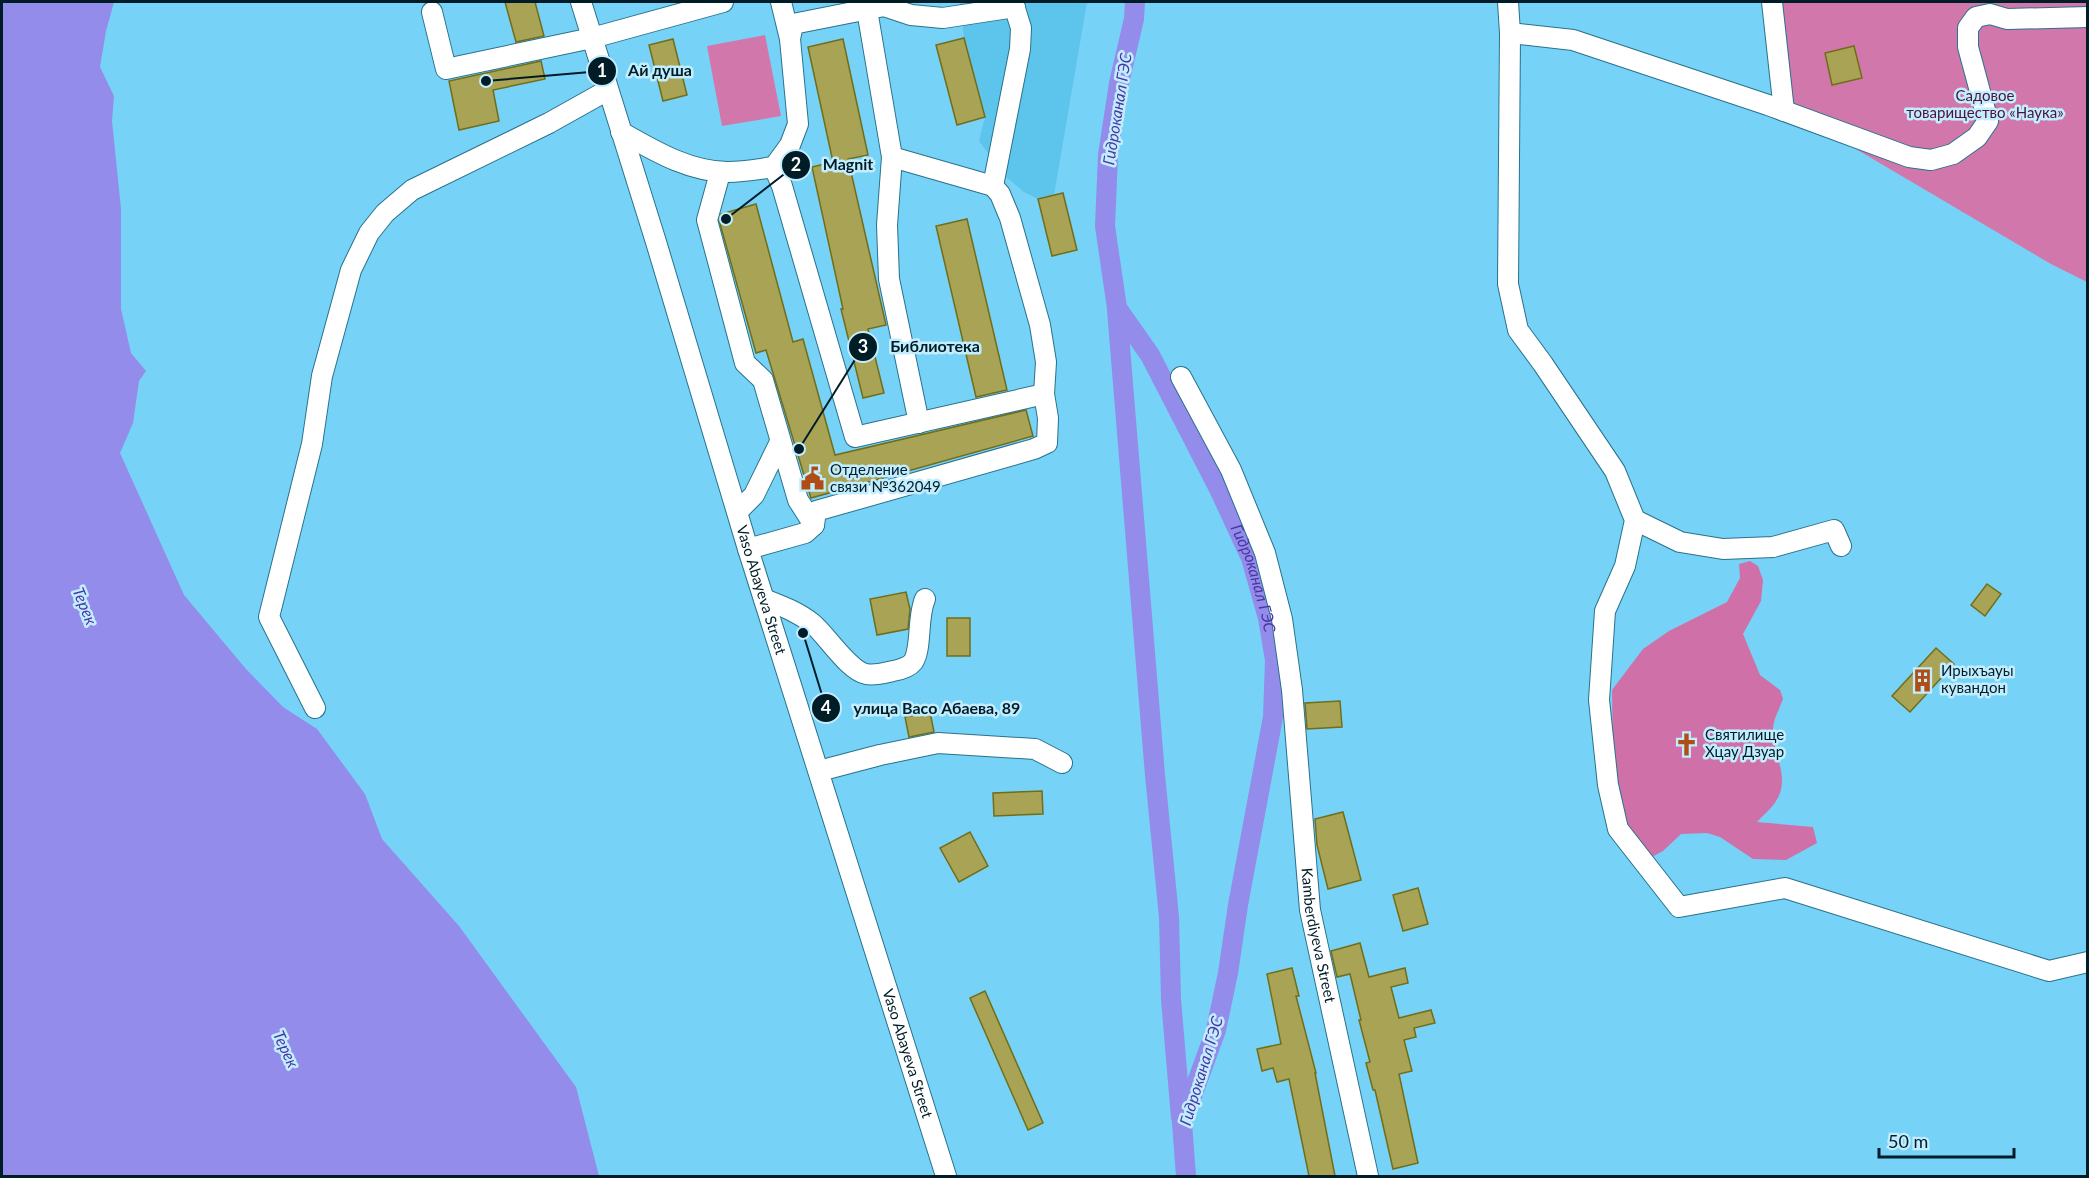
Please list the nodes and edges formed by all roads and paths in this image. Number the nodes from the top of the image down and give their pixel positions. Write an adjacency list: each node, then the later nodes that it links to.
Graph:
1 (580, 2): 11 (street, Vaso Abayeva Street)
2 (723, 2): 11 (street)
3 (781, 2): 12 (street)
4 (1508, 2): 10 (street)
5 (1772, 2): 14 (street)
6 (1014, 4): 7 (street); 19 (street)
7 (878, 6): 12 (street); 16 (street)
8 (432, 12): 11 (street)
9 (2088, 17): 14 (street)
10 (1510, 33): 14 (street); 25 (street)
11 (592, 38): 13 (street, Vaso Abayeva Street)
12 (790, 39): 17 (street)
13 (608, 90): 15 (street, Vaso Abayeva Street); 31 (street)
14 (1784, 111)
15 (621, 132): 18 (street); 24 (street, Vaso Abayeva Street)
16 (892, 157): 19 (street); 22 (street)
17 (774, 167): 18 (street); 22 (street)
18 (726, 172): 23 (street)
19 (993, 186): 21 (street)
20 (1180, 377): 36 (street, Kamberdiyeva Street)
21 (1044, 394): 22 (street); 26 (street)
22 (919, 423)
23 (780, 442): 24 (street); 26 (street)
24 (738, 511): 28 (street, Vaso Abayeva Street)
25 (1635, 520): 27 (street); 34 (street)
26 (814, 525): 28 (street)
27 (1841, 546)
28 (748, 549): 29 (street, Vaso Abayeva Street)
29 (764, 599): 30 (street); 33 (street, Vaso Abayeva Street)
30 (925, 599)
31 (315, 708)
32 (1062, 763): 33 (street)
33 (819, 771): 35 (street, Vaso Abayeva Street)
34 (2088, 962)
35 (946, 1176)
36 (1368, 1176)

